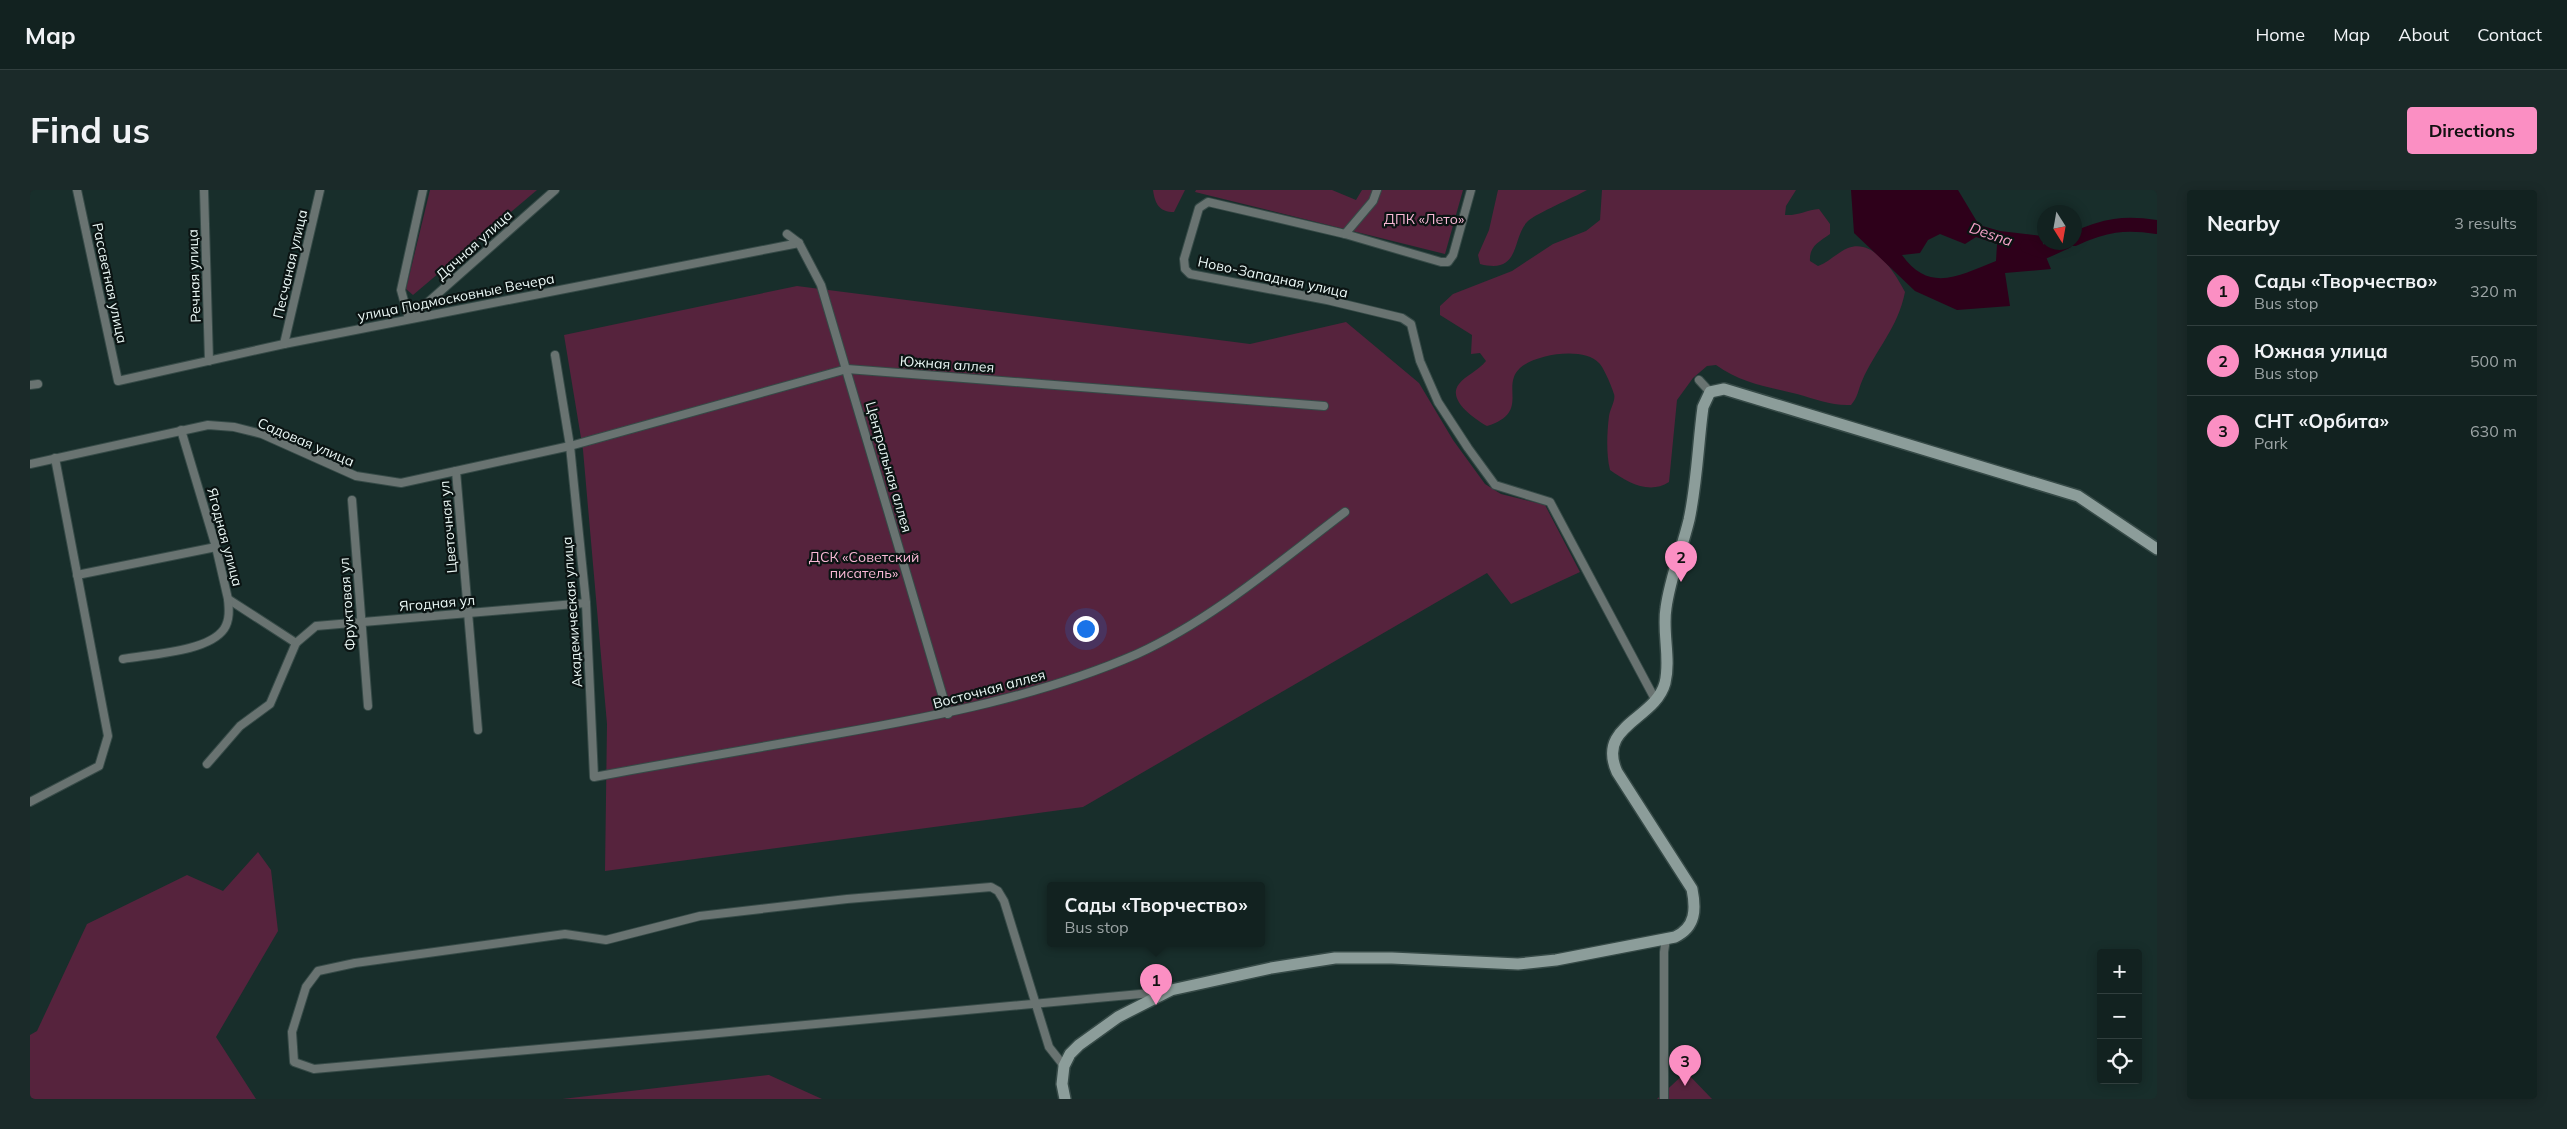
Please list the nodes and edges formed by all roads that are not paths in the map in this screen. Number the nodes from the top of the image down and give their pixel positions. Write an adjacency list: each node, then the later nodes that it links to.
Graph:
1 (77, 190): 17 (street, Рассветная улица)
2 (204, 190): 14 (street, Речная улица)
3 (320, 190): 12 (street, Песчаная улица)
4 (424, 190): 11 (street)
5 (555, 190): 11 (street, Дачная улица)
6 (1377, 190): 9 (street)
7 (1471, 190): 9 (street, Ново-Западная улица)
8 (787, 234): 10 (street)
9 (1345, 234): 36 (street, Ново-Западная улица)
10 (799, 243): 11 (street, улица Подмосковные Вечера); 15 (street, Центральная аллея)
11 (409, 319): 12 (street, улица Подмосковные Вечера)
12 (284, 344): 14 (street, улица Подмосковные Вечера)
13 (555, 355): 21 (street, Академическая улица)
14 (209, 361): 17 (street, улица Подмосковные Вечера)
15 (847, 369): 19 (street, Южная аллея); 21 (street, Южная аллея); 38 (street, Центральная аллея)
16 (1699, 380): 18 (street)
17 (118, 381)
18 (1710, 392): 28 (street); 36 (street)
19 (1324, 406)
20 (181, 430): 22 (street, Садовая улица); 24 (street, Садовая улица); 27 (street, Ягодная улица)
21 (573, 445): 24 (street, Садовая улица); 31 (street, Академическая улица)
22 (55, 458): 23 (street, Садовая улица); 29 (street)
23 (30, 464)
24 (456, 471): 32 (street, Цветочная ул)
25 (352, 500): 33 (street, Фруктовая ул)
26 (1345, 512): 38 (street, Восточная аллея)
27 (216, 547): 29 (street); 30 (street, Ягодная улица)
28 (2157, 549)
29 (77, 576): 42 (street)
30 (228, 599): 34 (street, Ягодная улица); 35 (street)
31 (586, 603): 32 (street, Ягодная ул); 41 (street, Академическая улица)
32 (468, 613): 33 (street, Ягодная ул); 39 (street, Цветочная ул)
33 (361, 622): 34 (street, Ягодная ул); 37 (street, Фруктовая ул)
34 (296, 643): 40 (street)
35 (123, 658)
36 (1656, 701): 43 (street)
37 (368, 706)
38 (948, 714): 41 (street, Восточная аллея)
39 (478, 730)
40 (207, 764)
41 (594, 777)
42 (30, 802)
43 (1666, 939): 44 (street); 48 (street)
44 (1164, 992): 45 (street); 46 (street)
45 (1036, 1004): 45 (street); 46 (street)
46 (1064, 1066): 47 (street)
47 (1065, 1099)
48 (1664, 1099)

